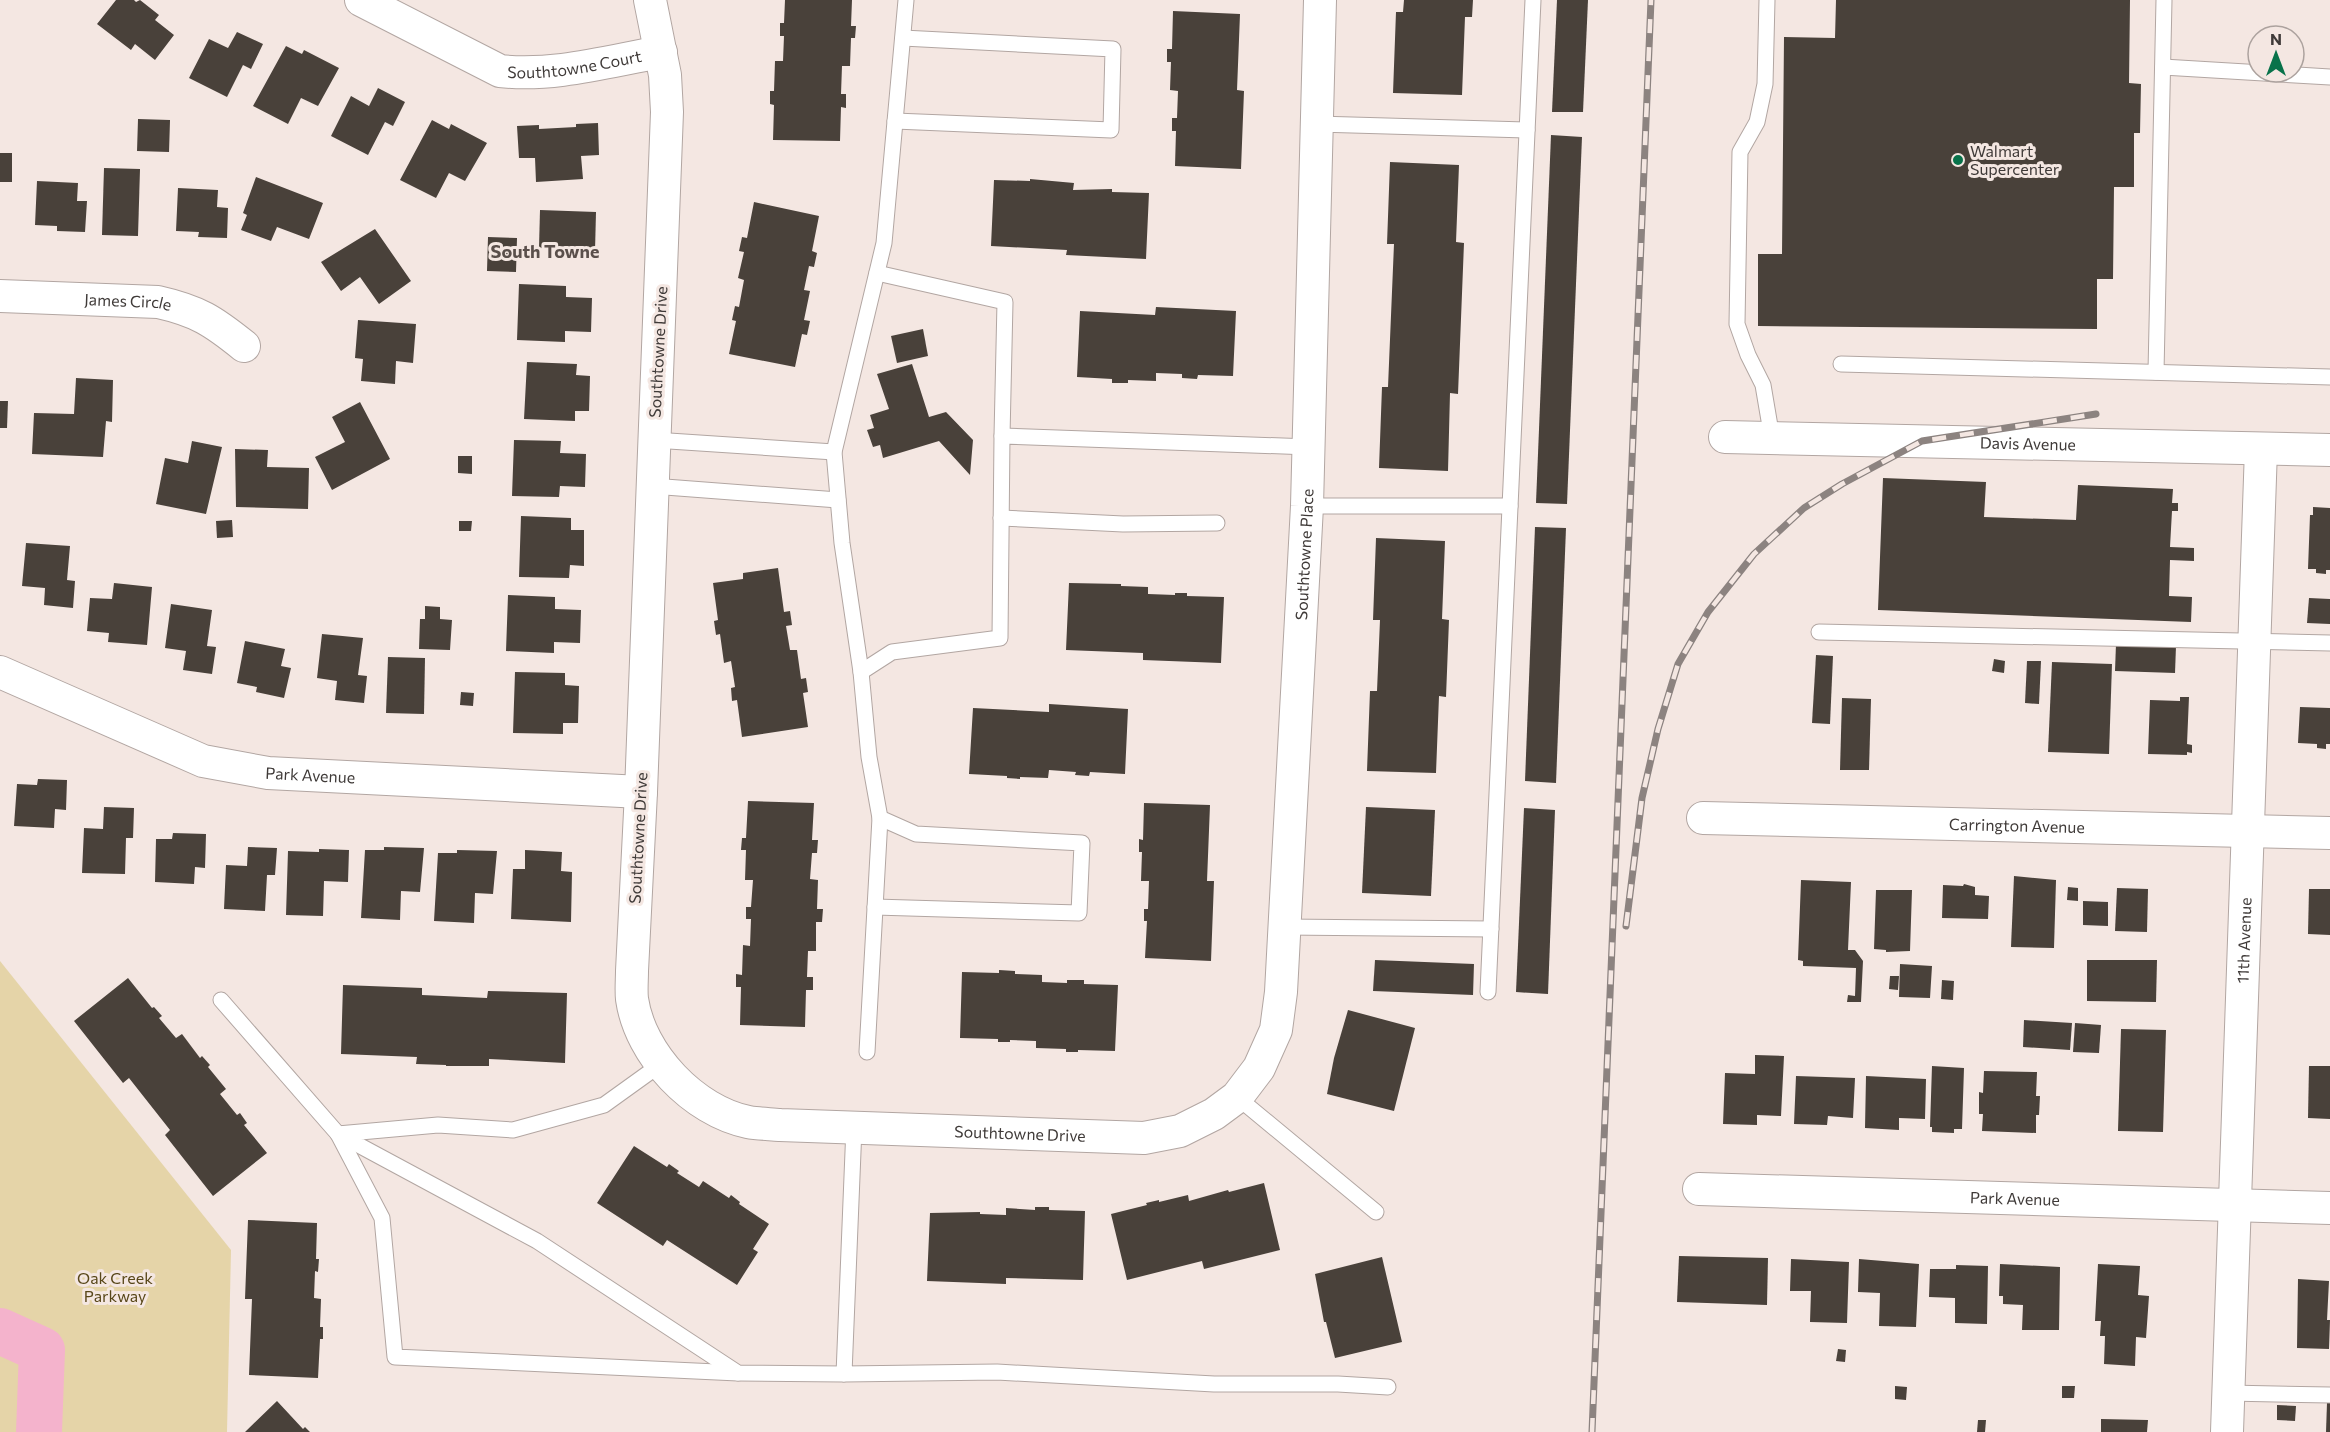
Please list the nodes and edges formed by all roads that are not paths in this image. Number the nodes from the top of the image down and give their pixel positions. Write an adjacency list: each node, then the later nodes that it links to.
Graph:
1 (361, 0): 9 (street, Southtowne Court)
2 (650, 0): 9 (street, Southtowne Drive)
3 (906, 0): 8 (lane)
4 (1320, 0): 13 (street, Southtowne Place)
5 (1533, 0): 14 (lane)
6 (1767, 0): 23 (lane)
7 (2164, 0): 10 (lane)
8 (903, 38): 12 (lane); 12 (lane)
9 (661, 52): 24 (street, Southtowne Drive)
10 (2163, 67): 11 (lane); 19 (lane)
11 (2330, 77)
12 (895, 122): 15 (lane)
13 (1317, 124): 14 (lane); 25 (street, Southtowne Place)
14 (1527, 130): 32 (lane)
15 (877, 273): 21 (lane); 28 (lane)
16 (0, 296): 17 (street, James Circle)
17 (244, 346)
18 (1841, 364): 19 (lane)
19 (2156, 372): 20 (lane)
20 (2330, 376)
21 (1002, 436): 25 (lane); 33 (lane)
22 (1725, 437): 23 (street, Davis Avenue)
23 (1772, 438): 26 (street, Davis Avenue)
24 (654, 440): 28 (lane); 29 (street, Southtowne Drive)
25 (1309, 447): 31 (street, Southtowne Place)
26 (2261, 449): 27 (street, Davis Avenue); 36 (street, 11th Avenue)
27 (2330, 450)
28 (834, 452): 30 (lane)
29 (652, 486): 30 (lane); 40 (street, Southtowne Drive)
30 (838, 500): 39 (lane)
31 (1307, 506): 32 (lane); 46 (street, Southtowne Place)
32 (1510, 506): 47 (lane)
33 (1001, 518): 34 (lane); 39 (lane)
34 (1217, 523)
35 (1819, 632): 36 (lane)
36 (2254, 640): 37 (lane); 43 (street, 11th Avenue)
37 (2330, 643)
38 (0, 672): 40 (street, Park Avenue)
39 (861, 672): 41 (lane)
40 (641, 792): 51 (street, Southtowne Drive)
41 (880, 818): 45 (lane); 45 (lane)
42 (1703, 818): 43 (street, Carrington Avenue)
43 (2247, 832): 44 (street, Carrington Avenue); 56 (street, 11th Avenue)
44 (2330, 833)
45 (875, 907): 50 (lane)
46 (1284, 927): 47 (lane); 52 (street, Southtowne Place)
47 (1491, 929): 48 (lane)
48 (1488, 992)
49 (221, 1000): 54 (lane)
50 (867, 1052)
51 (661, 1064): 53 (street, Southtowne Drive); 54 (lane)
52 (1237, 1097): 53 (street, Southtowne Drive); 58 (lane)
53 (854, 1127): 60 (lane)
54 (338, 1134): 59 (lane); 59 (lane)
55 (1699, 1188): 56 (street, Park Avenue)
56 (2235, 1207): 57 (street, Park Avenue); 62 (street, 11th Avenue)
57 (2330, 1208)
58 (1376, 1212)
59 (738, 1373): 60 (lane)
60 (844, 1374): 61 (lane)
61 (1388, 1387)
62 (2228, 1393): 63 (lane); 64 (street, 11th Avenue)
63 (2330, 1395)
64 (2227, 1432)

